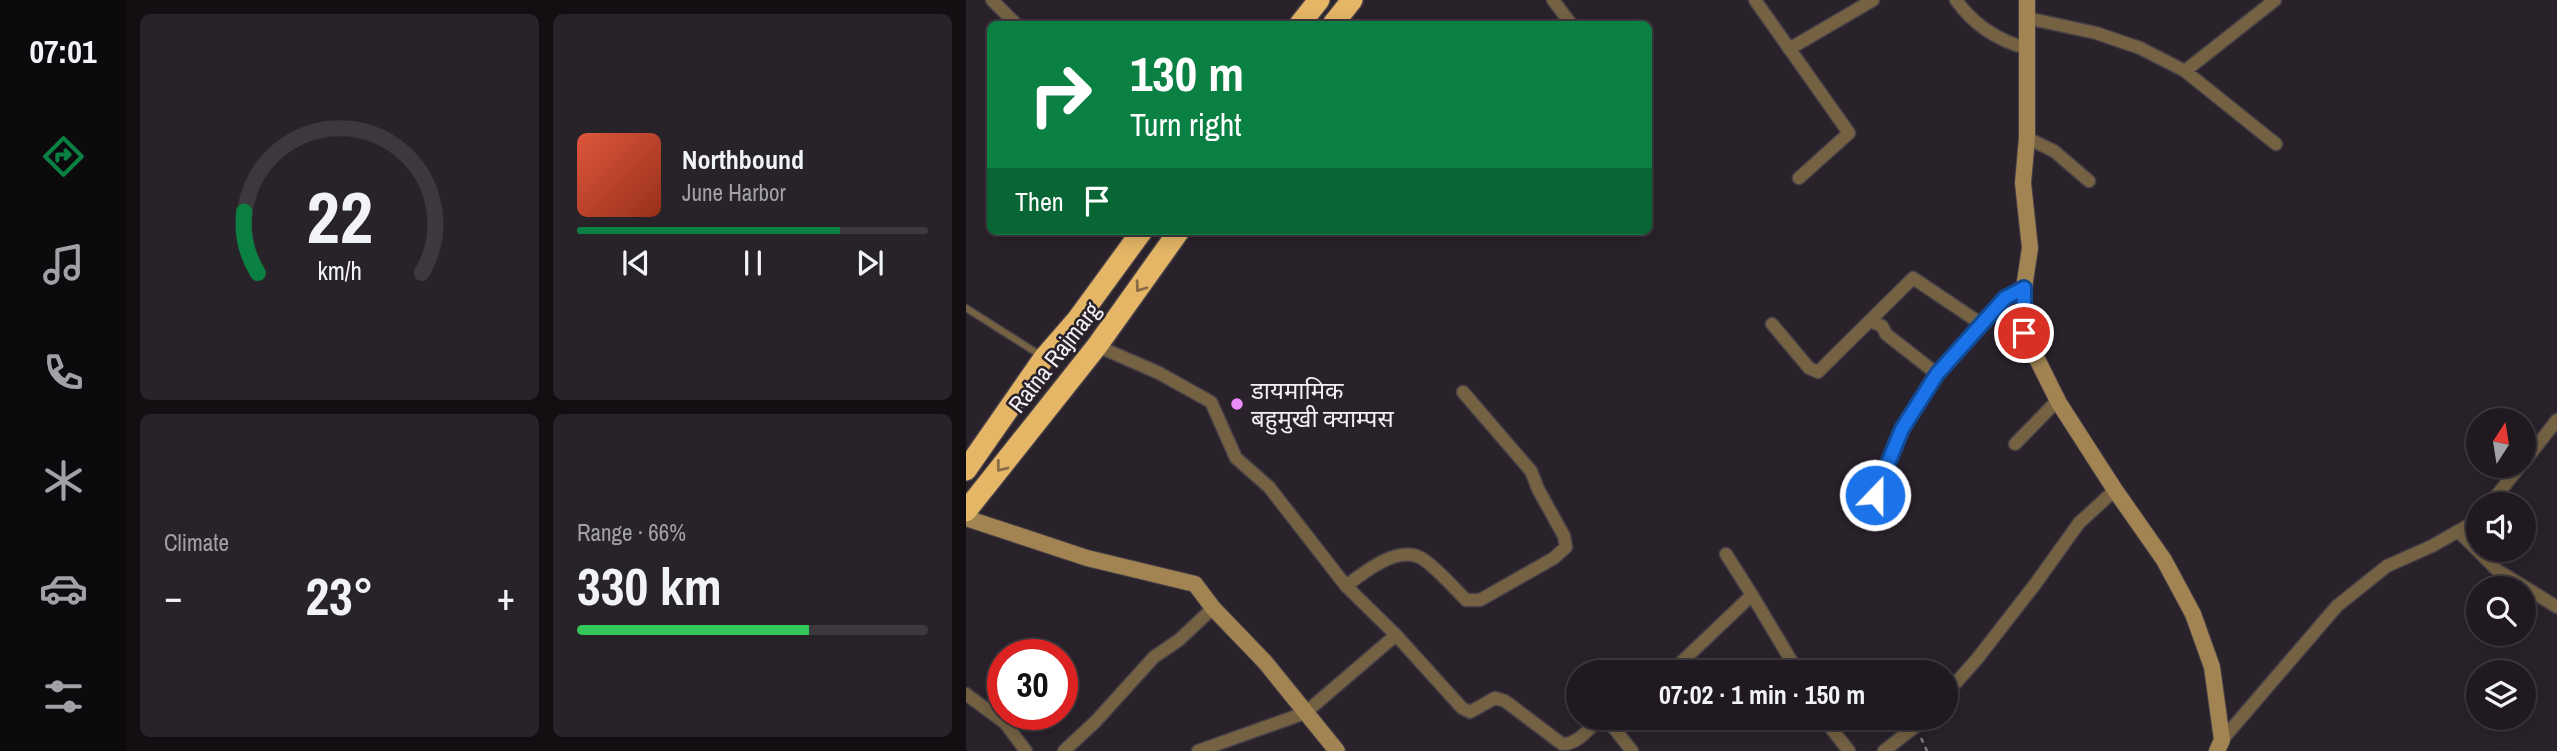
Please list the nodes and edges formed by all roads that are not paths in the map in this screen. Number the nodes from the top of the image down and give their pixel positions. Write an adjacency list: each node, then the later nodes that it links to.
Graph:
1 (992, 0): 11 (street)
2 (1319, 0): 12 (highway)
3 (1352, 0): 13 (highway)
4 (1553, 0): 14 (street)
5 (1755, 0): 16 (street)
6 (1874, 0): 16 (street)
7 (1956, 0): 15 (street)
8 (2028, 0): 10 (street)
9 (2275, 0): 17 (street)
10 (2027, 18): 15 (street); 17 (street)
11 (1013, 21)
12 (1302, 21)
13 (1335, 21)
14 (1569, 21)
15 (2026, 48): 18 (street)
16 (1789, 49): 20 (street)
17 (2185, 71): 19 (street)
18 (2027, 138): 21 (street); 24 (street)
19 (2276, 144)
20 (1799, 178)
21 (2089, 181)
22 (1139, 235): 30 (highway, Ratna Rajmarg)
23 (1176, 235): 29 (highway, Ratna Rajmarg, one-way to 29)
24 (2024, 288): 28 (street); 33 (street)
25 (966, 308): 30 (lane)
26 (1870, 321): 27 (street); 28 (street); 31 (street)
27 (1772, 324)
28 (1983, 325): 31 (street)
29 (1097, 346): 42 (highway, Ratna Rajmarg, one-way to 42); 47 (street)
30 (1044, 358): 37 (highway, Ratna Rajmarg)
31 (1937, 374): 41 (street)
32 (1463, 392): 47 (street)
33 (2058, 400): 35 (street); 39 (street)
34 (2557, 420): 36 (street)
35 (2015, 444)
36 (2536, 446)
37 (966, 470)
38 (2510, 478): 40 (street)
39 (2115, 489): 54 (street); 61 (street)
40 (2499, 492)
41 (1875, 495)
42 (966, 512)
43 (966, 518): 50 (street)
44 (2466, 527): 45 (street)
45 (2458, 531): 49 (street); 61 (street)
46 (1726, 554): 48 (street)
47 (1346, 586): 51 (street)
48 (1752, 595): 52 (street); 53 (street)
49 (2557, 607)
50 (1213, 608): 56 (street); 63 (street)
51 (1396, 635): 56 (street); 57 (street)
52 (1684, 660)
53 (1791, 660)
54 (1958, 680)
55 (966, 694): 62 (street)
56 (1305, 713): 64 (street); 65 (street)
57 (1587, 730)
58 (1615, 730): 66 (street)
59 (1832, 730): 67 (street)
60 (1911, 730): 68 (street)
61 (2219, 746)
62 (1026, 751)
63 (1064, 751)
64 (1198, 751)
65 (1337, 751)
66 (1632, 751)
67 (1849, 751)
68 (1884, 751)

